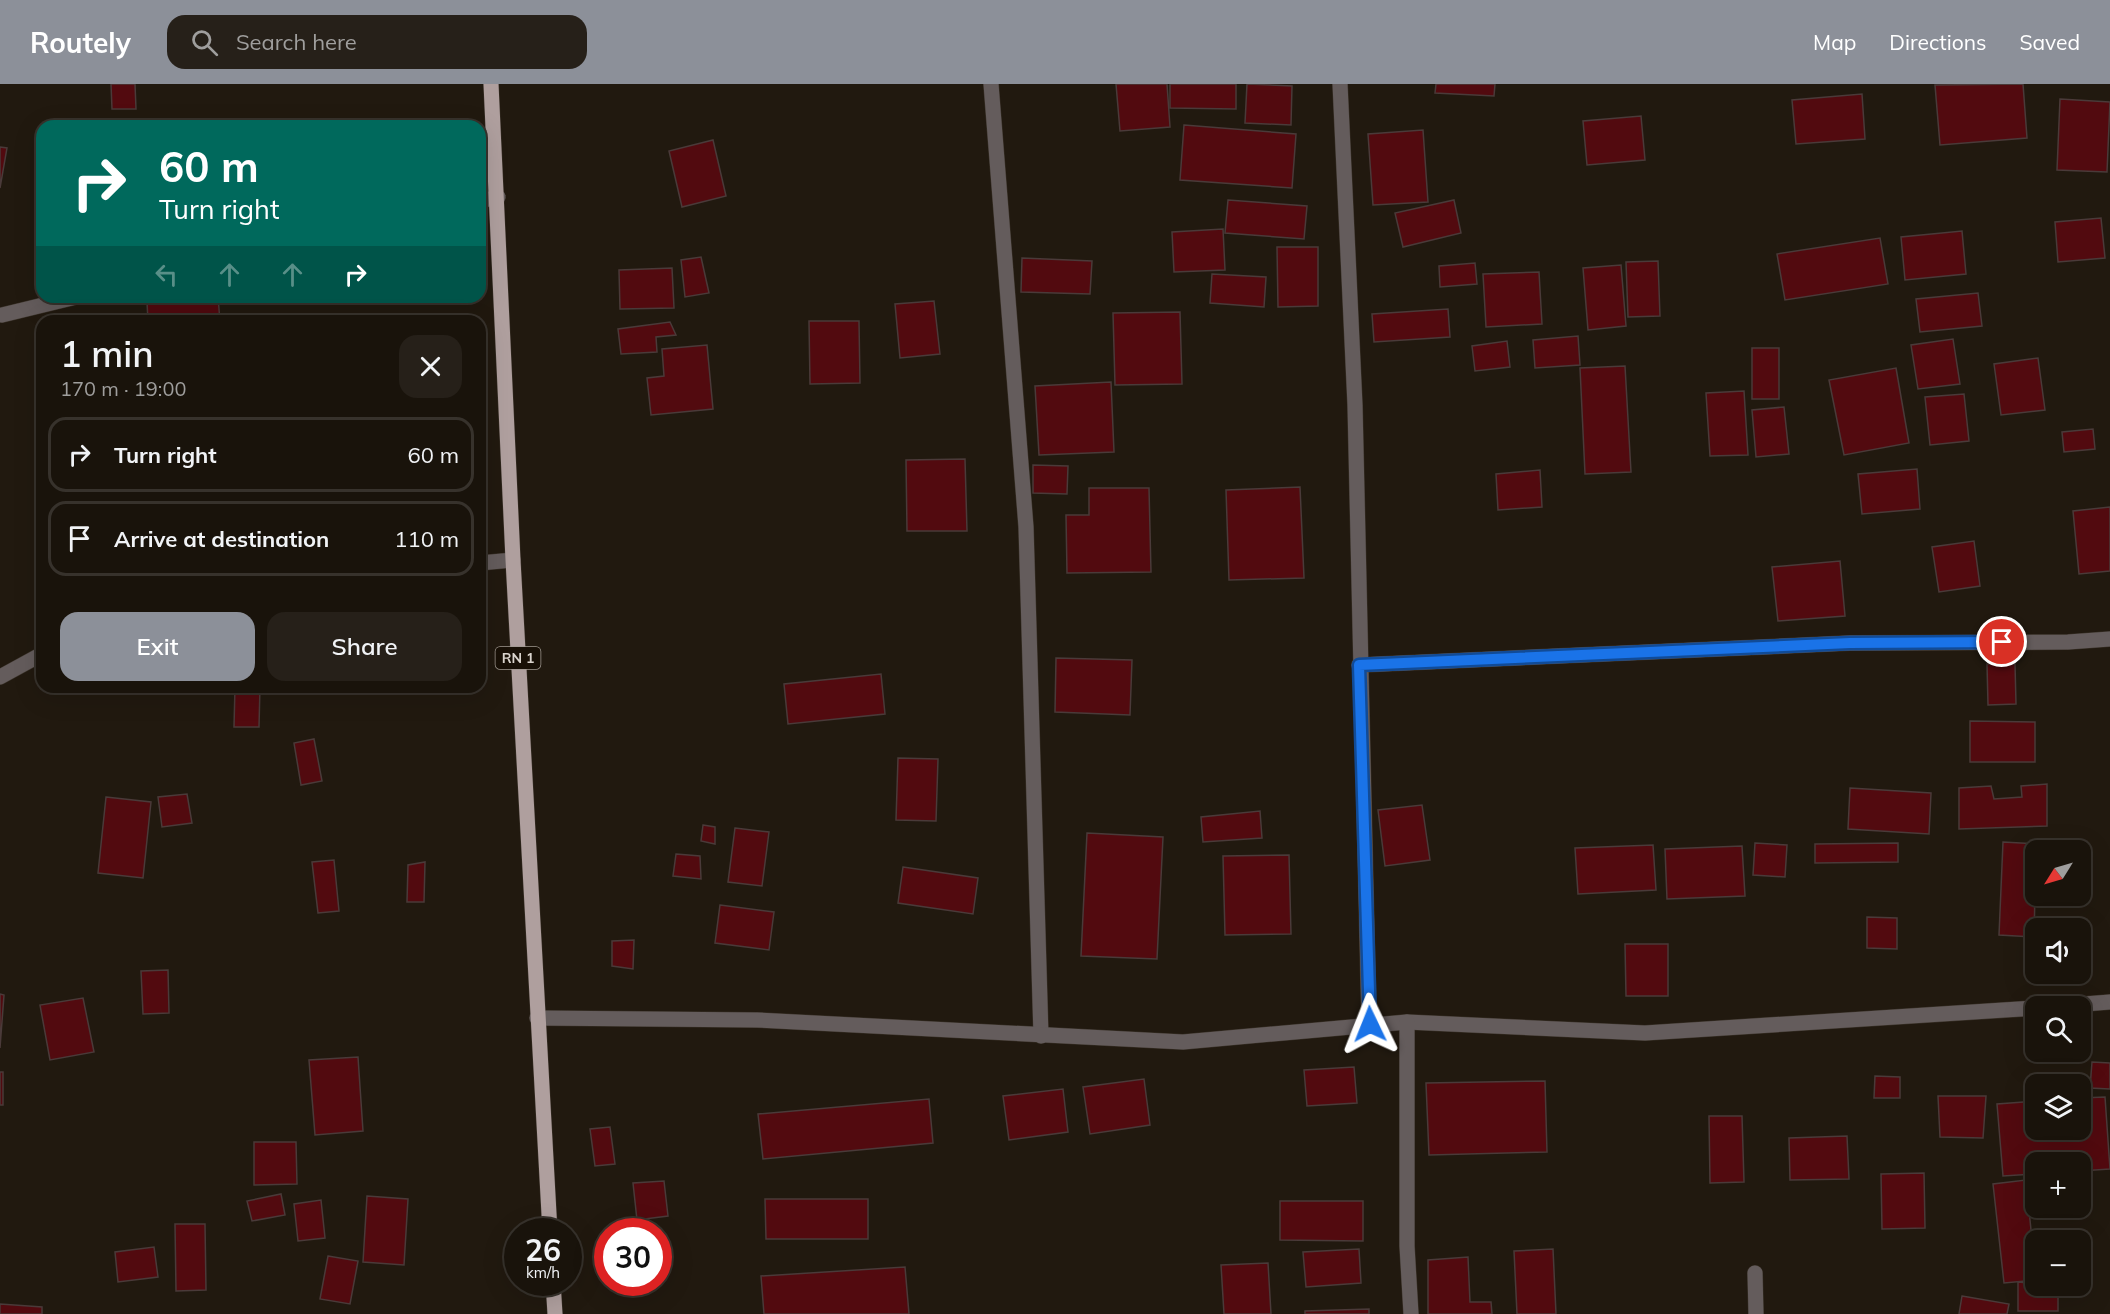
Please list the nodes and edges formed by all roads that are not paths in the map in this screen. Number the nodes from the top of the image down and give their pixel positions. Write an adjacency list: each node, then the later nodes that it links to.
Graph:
1 (491, 84): 4 (main road, RN 1)
2 (991, 84): 20 (street)
3 (1340, 84): 12 (street)
4 (498, 197): 5 (street); 8 (main road, RN 1)
5 (486, 200)
6 (51, 303): 7 (street)
7 (2, 315)
8 (513, 560): 9 (street); 17 (main road, RN 1)
9 (486, 562)
10 (2110, 639): 12 (street)
11 (36, 657): 13 (street)
12 (1359, 665): 19 (street)
13 (0, 677)
14 (2110, 1002): 15 (street)
15 (2091, 1003)
16 (2025, 1009): 18 (street)
17 (537, 1018): 20 (street); 21 (main road, RN 1)
18 (1407, 1022): 19 (street); 25 (street)
19 (1370, 1024): 20 (street)
20 (1041, 1036)
21 (549, 1218)
22 (1755, 1273): 26 (street)
23 (554, 1296): 24 (main road)
24 (555, 1314)
25 (1411, 1314)
26 (1756, 1314)

